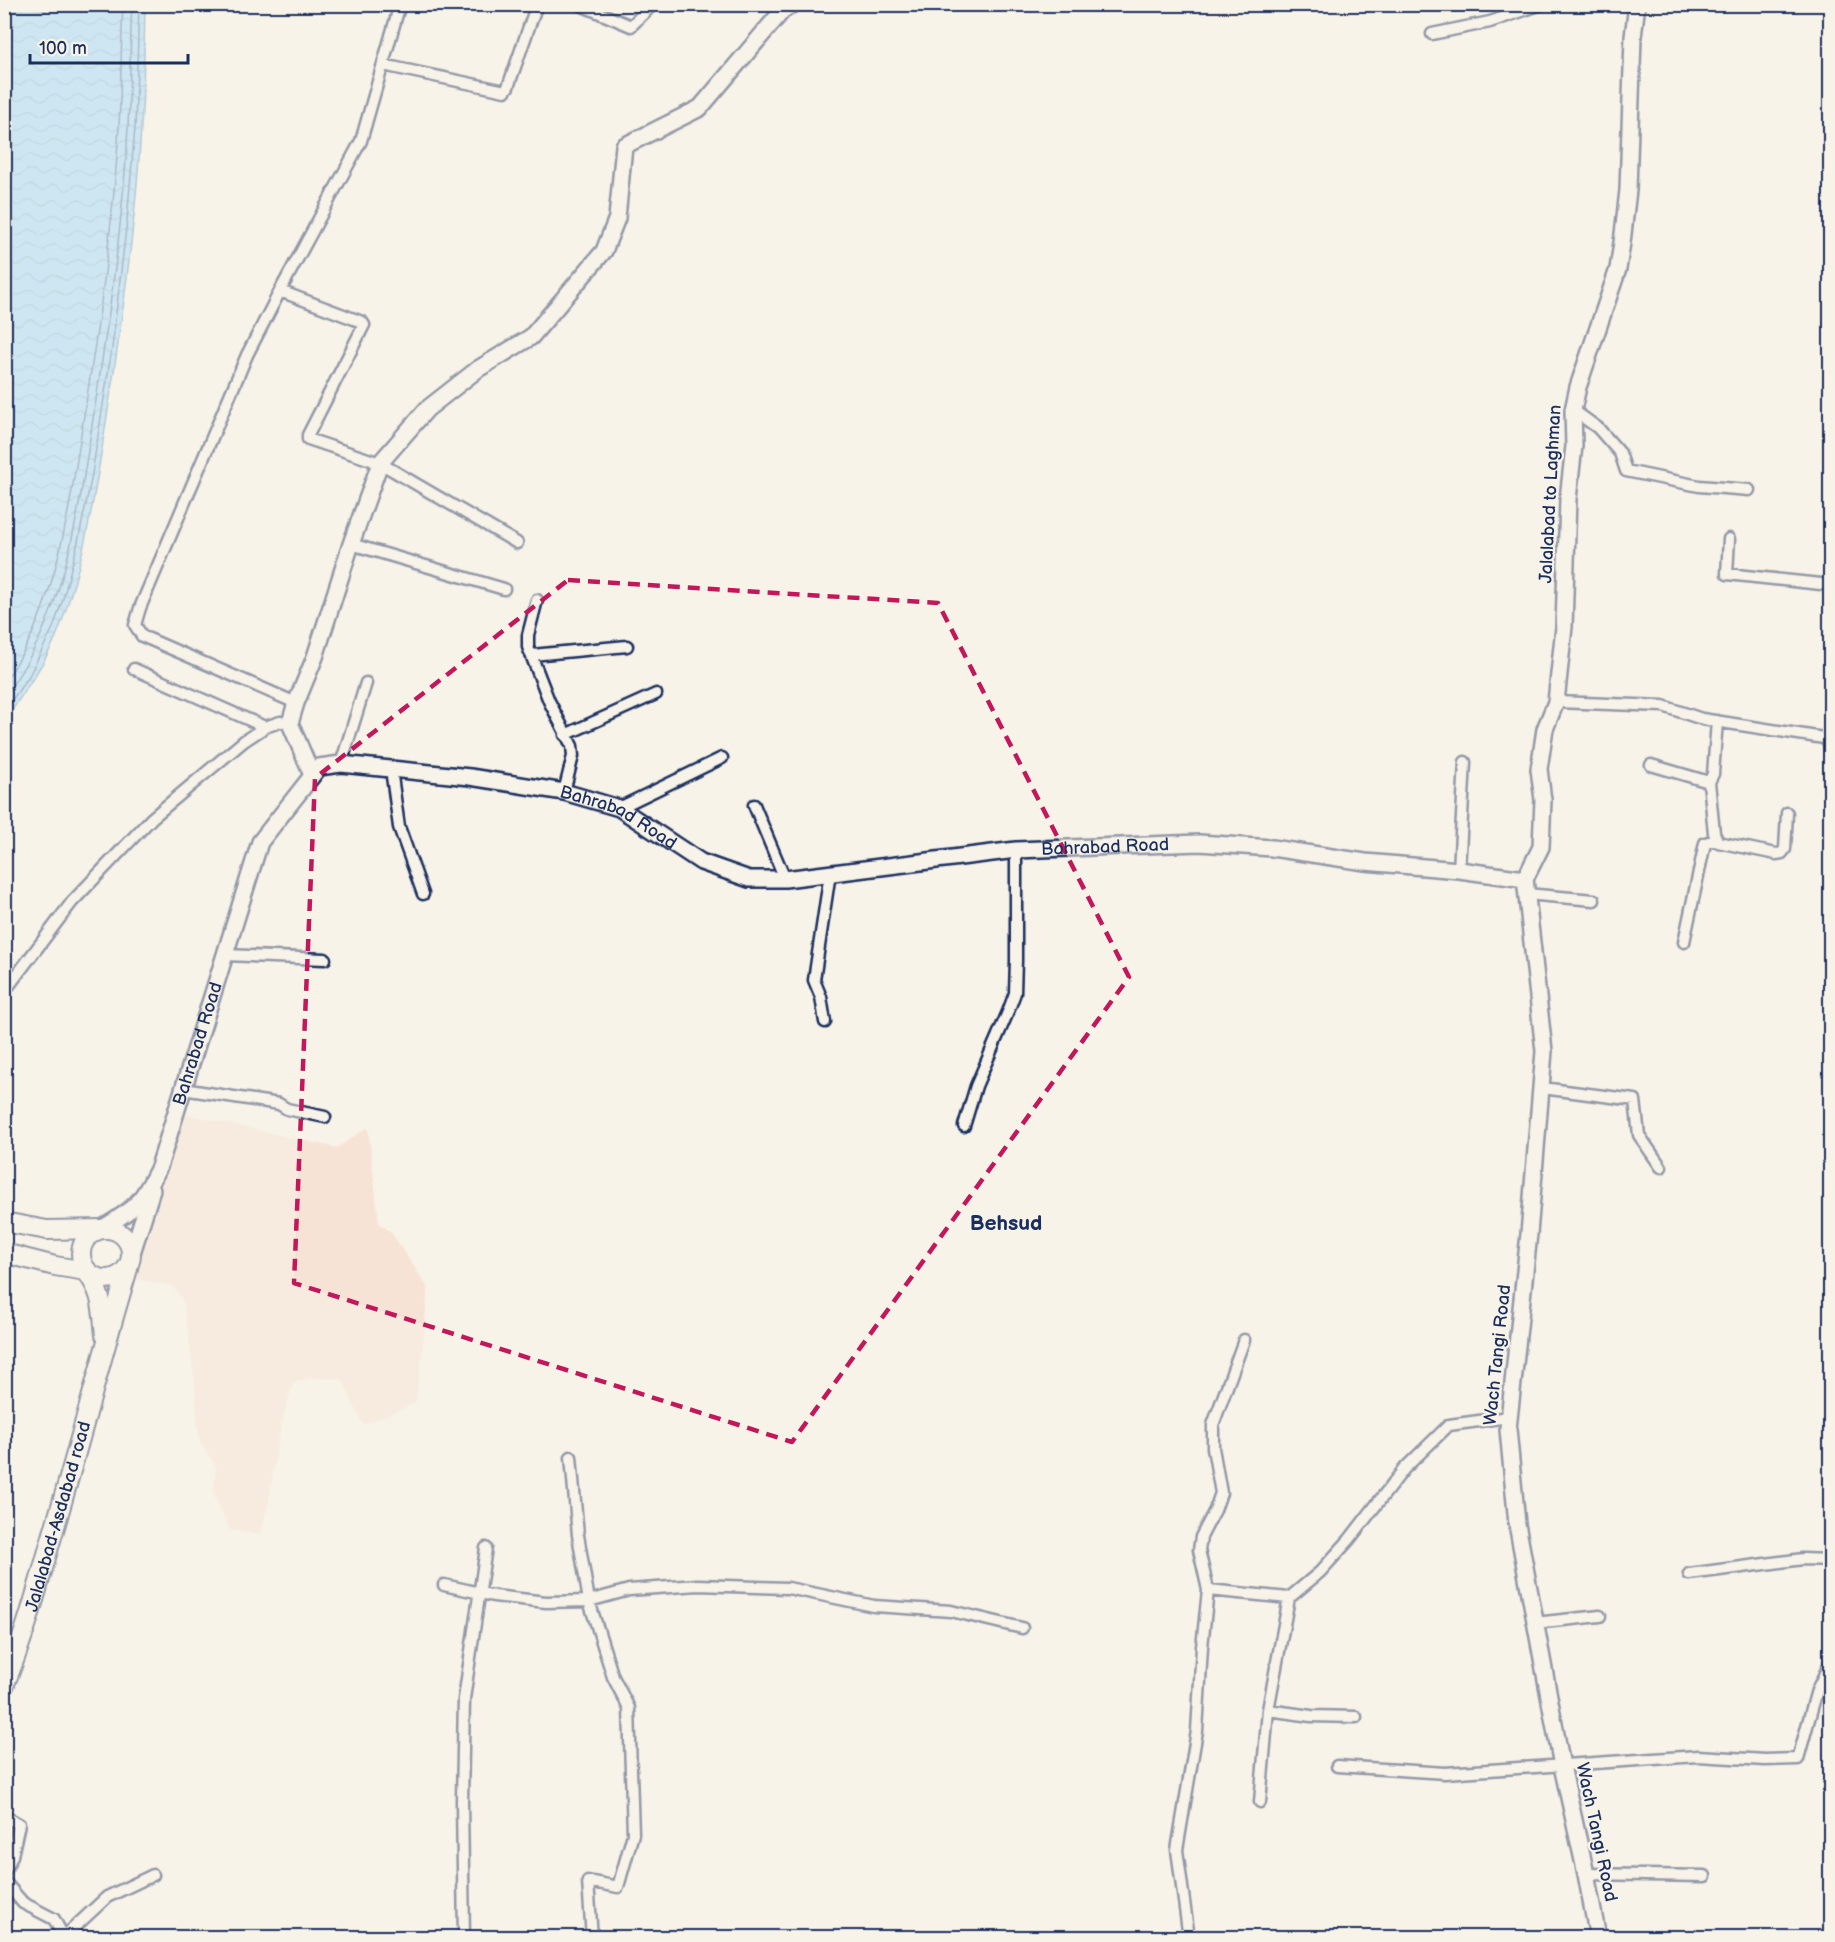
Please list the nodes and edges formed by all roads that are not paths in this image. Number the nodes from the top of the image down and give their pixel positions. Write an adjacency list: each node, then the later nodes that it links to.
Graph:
1 (400, 4): 9 (street)
2 (537, 4): 9 (street)
3 (578, 4): 4 (street)
4 (653, 4)
5 (793, 4): 12 (main road)
6 (1542, 4): 8 (street)
7 (1638, 4): 11 (main road, Jalalabad to Laghman)
8 (1432, 34)
9 (383, 65): 10 (street)
10 (280, 291): 12 (street); 26 (street)
11 (1573, 410): 13 (street); 25 (main road, Jalalabad to Laghman)
12 (380, 463): 15 (street); 16 (main road)
13 (1749, 490)
14 (1728, 539): 17 (street)
15 (517, 543)
16 (351, 544): 18 (street); 26 (main road)
17 (1830, 585)
18 (504, 589)
19 (537, 600): 21 (street)
20 (627, 646): 21 (street)
21 (532, 655): 30 (street)
22 (134, 669): 29 (street)
23 (366, 683): 34 (street)
24 (656, 694): 30 (street)
25 (1556, 702): 27 (street); 48 (main road, Jalalabad to Laghman)
26 (296, 703): 28 (main road)
27 (1717, 721): 31 (street); 38 (street)
28 (290, 723): 29 (street); 37 (main road)
29 (265, 728): 54 (street)
30 (565, 735): 39 (street)
31 (1830, 739)
32 (722, 758): 41 (street)
33 (1465, 762): 45 (street)
34 (341, 764): 36 (main road, Bahrabad Road); 37 (main road, Bahrabad Road)
35 (1650, 765): 38 (street)
36 (392, 770): 39 (main road, Bahrabad Road); 49 (street)
37 (312, 776): 52 (main road, Bahrabad Road)
38 (1709, 782): 43 (street)
39 (564, 792): 41 (main road, Bahrabad Road)
40 (754, 805): 47 (street)
41 (619, 808): 47 (main road, Bahrabad Road)
42 (1787, 813): 43 (street)
43 (1716, 840): 51 (street)
44 (1016, 850): 45 (main road, Bahrabad Road); 46 (main road, Bahrabad Road); 59 (street)
45 (1459, 870): 48 (main road, Bahrabad Road)
46 (830, 873): 47 (main road, Bahrabad Road); 55 (street)
47 (785, 879)
48 (1526, 886): 50 (street); 56 (main road, Wach Tangi Road)
49 (423, 894)
50 (1594, 900)
51 (1684, 942)
52 (225, 955): 53 (street); 57 (main road, Bahrabad Road)
53 (325, 959)
54 (4, 992)
55 (825, 1022)
56 (1542, 1088): 61 (street); 69 (main road, Wach Tangi Road)
57 (183, 1089): 58 (street); 60 (main road, Bahrabad Road)
58 (325, 1117)
59 (964, 1126)
60 (159, 1167): 63 (main road, Bahrabad Road); 65 (main road)
61 (1661, 1167)
62 (4, 1222): 63 (main road)
63 (101, 1229): 65 (main road); 66 (main road)
64 (4, 1253): 66 (main road)
65 (129, 1261): 66 (main road); 68 (main road, Jalalabad-Asdabad road)
66 (86, 1272): 68 (main road)
67 (1245, 1340): 75 (street)
68 (106, 1342): 83 (main road, Jalalabad-Asdabad road)
69 (1509, 1417): 77 (street); 80 (main road, Wach Tangi Road)
70 (571, 1457): 78 (street)
71 (486, 1548): 76 (street)
72 (1830, 1560): 73 (street)
73 (1689, 1575)
74 (444, 1585): 76 (street)
75 (1209, 1590): 77 (street); 98 (street)
76 (480, 1593): 78 (street); 96 (street)
77 (1289, 1598): 84 (street)
78 (589, 1601): 81 (street); 97 (street)
79 (1600, 1616): 80 (street)
80 (1535, 1623): 87 (main road, Wach Tangi Road)
81 (1022, 1628)
82 (1830, 1663): 87 (street)
83 (4, 1686)
84 (1268, 1710): 85 (street); 88 (street)
85 (1356, 1717)
86 (1337, 1766): 87 (street)
87 (1562, 1766): 91 (main road, Wach Tangi Road)
88 (1260, 1802)
89 (4, 1816): 90 (street)
90 (4, 1873)
91 (1586, 1874): 93 (street); 99 (main road, Wach Tangi Road)
92 (153, 1875): 95 (street)
93 (1705, 1876)
94 (4, 1881): 95 (street)
95 (64, 1937)
96 (464, 1938)
97 (592, 1938)
98 (1189, 1938)
99 (1598, 1938)

